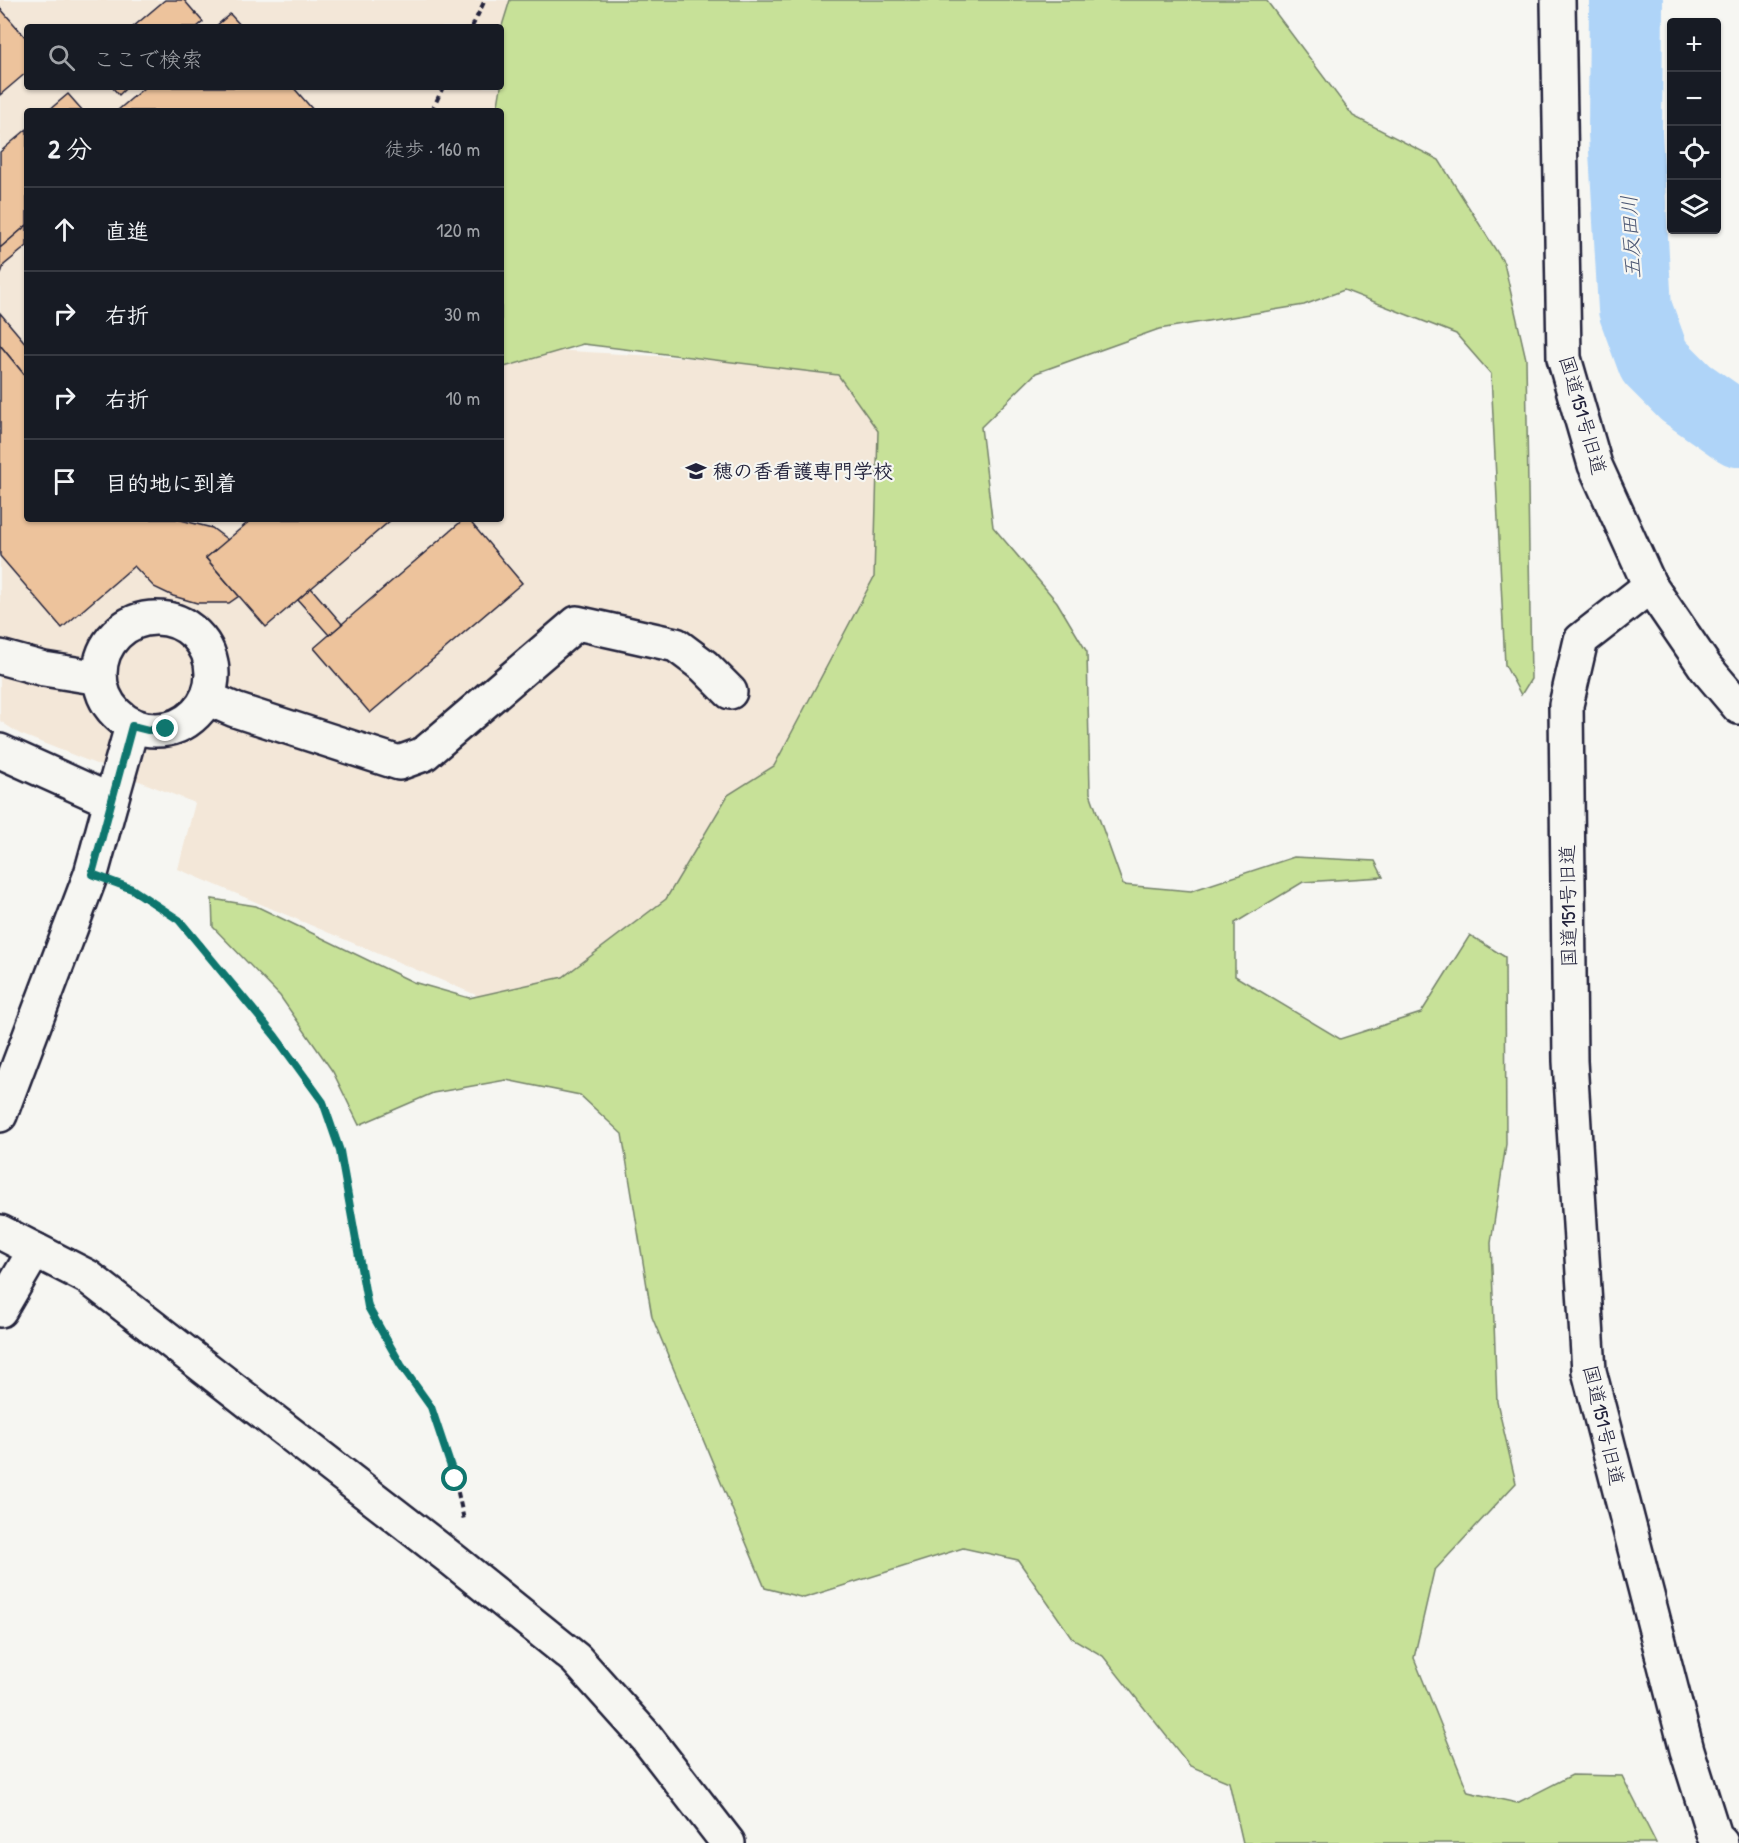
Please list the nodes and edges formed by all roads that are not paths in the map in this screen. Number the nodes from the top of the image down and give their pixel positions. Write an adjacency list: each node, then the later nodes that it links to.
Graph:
1 (1558, 0): 2 (street, 国道151号旧道)
2 (1650, 586): 7 (street); 16 (street, 国道151号旧道)
3 (0, 657): 4 (street)
4 (100, 678): 6 (street); 8 (street)
5 (730, 692): 6 (street)
6 (207, 698): 8 (street)
7 (1739, 707)
8 (132, 726): 10 (street)
9 (0, 751): 10 (street)
10 (111, 801): 11 (street)
11 (0, 1115)
12 (0, 1232): 13 (street)
13 (35, 1250): 14 (street); 15 (street)
14 (0, 1310)
15 (728, 1843)
16 (1721, 1843)

